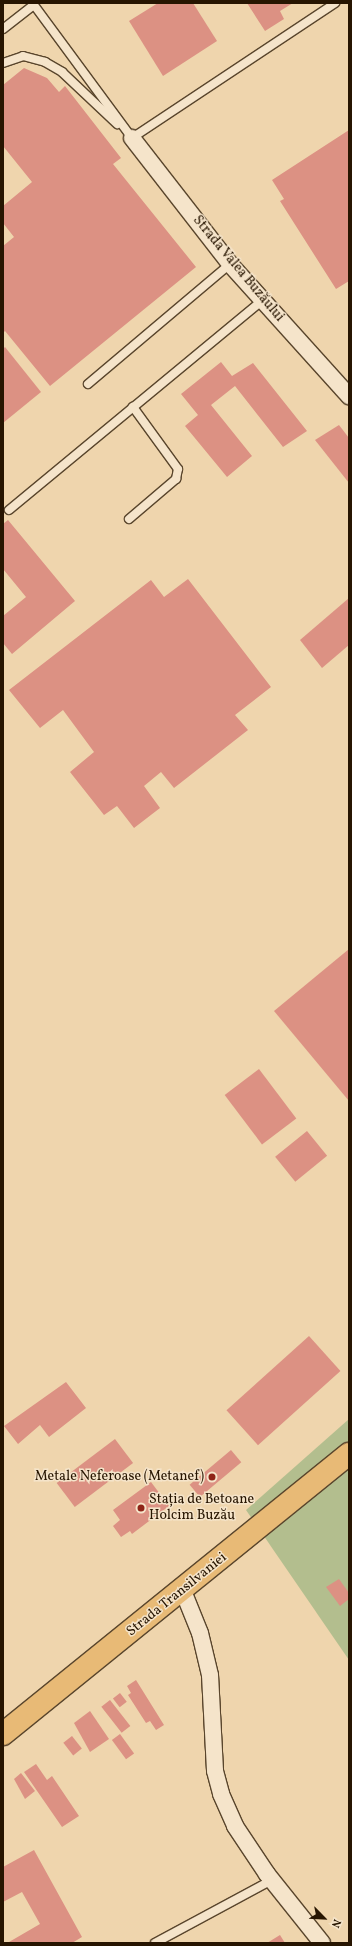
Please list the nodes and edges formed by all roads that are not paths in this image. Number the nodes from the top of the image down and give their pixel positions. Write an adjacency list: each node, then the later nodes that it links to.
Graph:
1 (335, 3): 4 (lane)
2 (3, 29): 4 (lane)
3 (3, 63): 4 (lane)
4 (132, 138): 5 (street, Strada Valea Buzăului)
5 (230, 264): 6 (street, Strada Valea Buzăului); 7 (lane)
6 (263, 300): 8 (street, Strada Valea Buzăului); 9 (lane)
7 (88, 384)
8 (349, 396)
9 (133, 407): 10 (lane); 11 (lane)
10 (9, 510)
11 (129, 519)
12 (349, 1454): 13 (main road, Strada Transilvaniei)
13 (183, 1591): 14 (main road, Strada Transilvaniei); 15 (street)
14 (3, 1734)
15 (272, 1880): 16 (lane); 17 (street)
16 (155, 1943)
17 (322, 1943)

